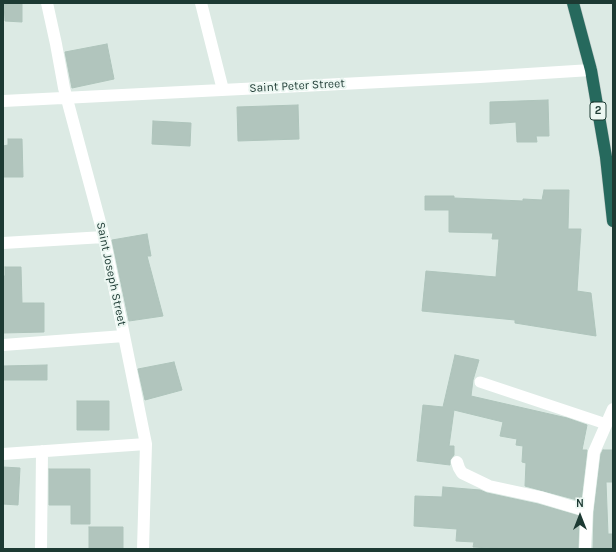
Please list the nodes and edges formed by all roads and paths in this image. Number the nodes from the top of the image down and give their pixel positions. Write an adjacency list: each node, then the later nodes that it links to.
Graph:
1 (47, 3): 6 (street, Saint Joseph Street)
2 (201, 3): 5 (street)
3 (573, 3): 4 (highway, 2)
4 (591, 70): 5 (street, Saint Peter Street); 8 (highway, 2)
5 (223, 90): 6 (street, Saint Peter Street)
6 (66, 98): 7 (street, Saint Peter Street); 10 (street, Saint Joseph Street)
7 (3, 101)
8 (610, 158): 9 (highway, 2)
9 (613, 221)
10 (104, 237): 11 (street); 12 (street, Saint Joseph Street)
11 (3, 243)
12 (124, 336): 13 (street); 17 (street, Saint Joseph Street)
13 (3, 345)
14 (480, 382): 16 (lane)
15 (613, 409): 16 (street)
16 (606, 424): 21 (street)
17 (146, 444): 18 (street); 23 (street, Saint Joseph Street)
18 (42, 451): 19 (street); 22 (street)
19 (3, 454)
20 (457, 462): 21 (street)
21 (587, 511): 24 (street)
22 (41, 549)
23 (143, 549)
24 (585, 549)

